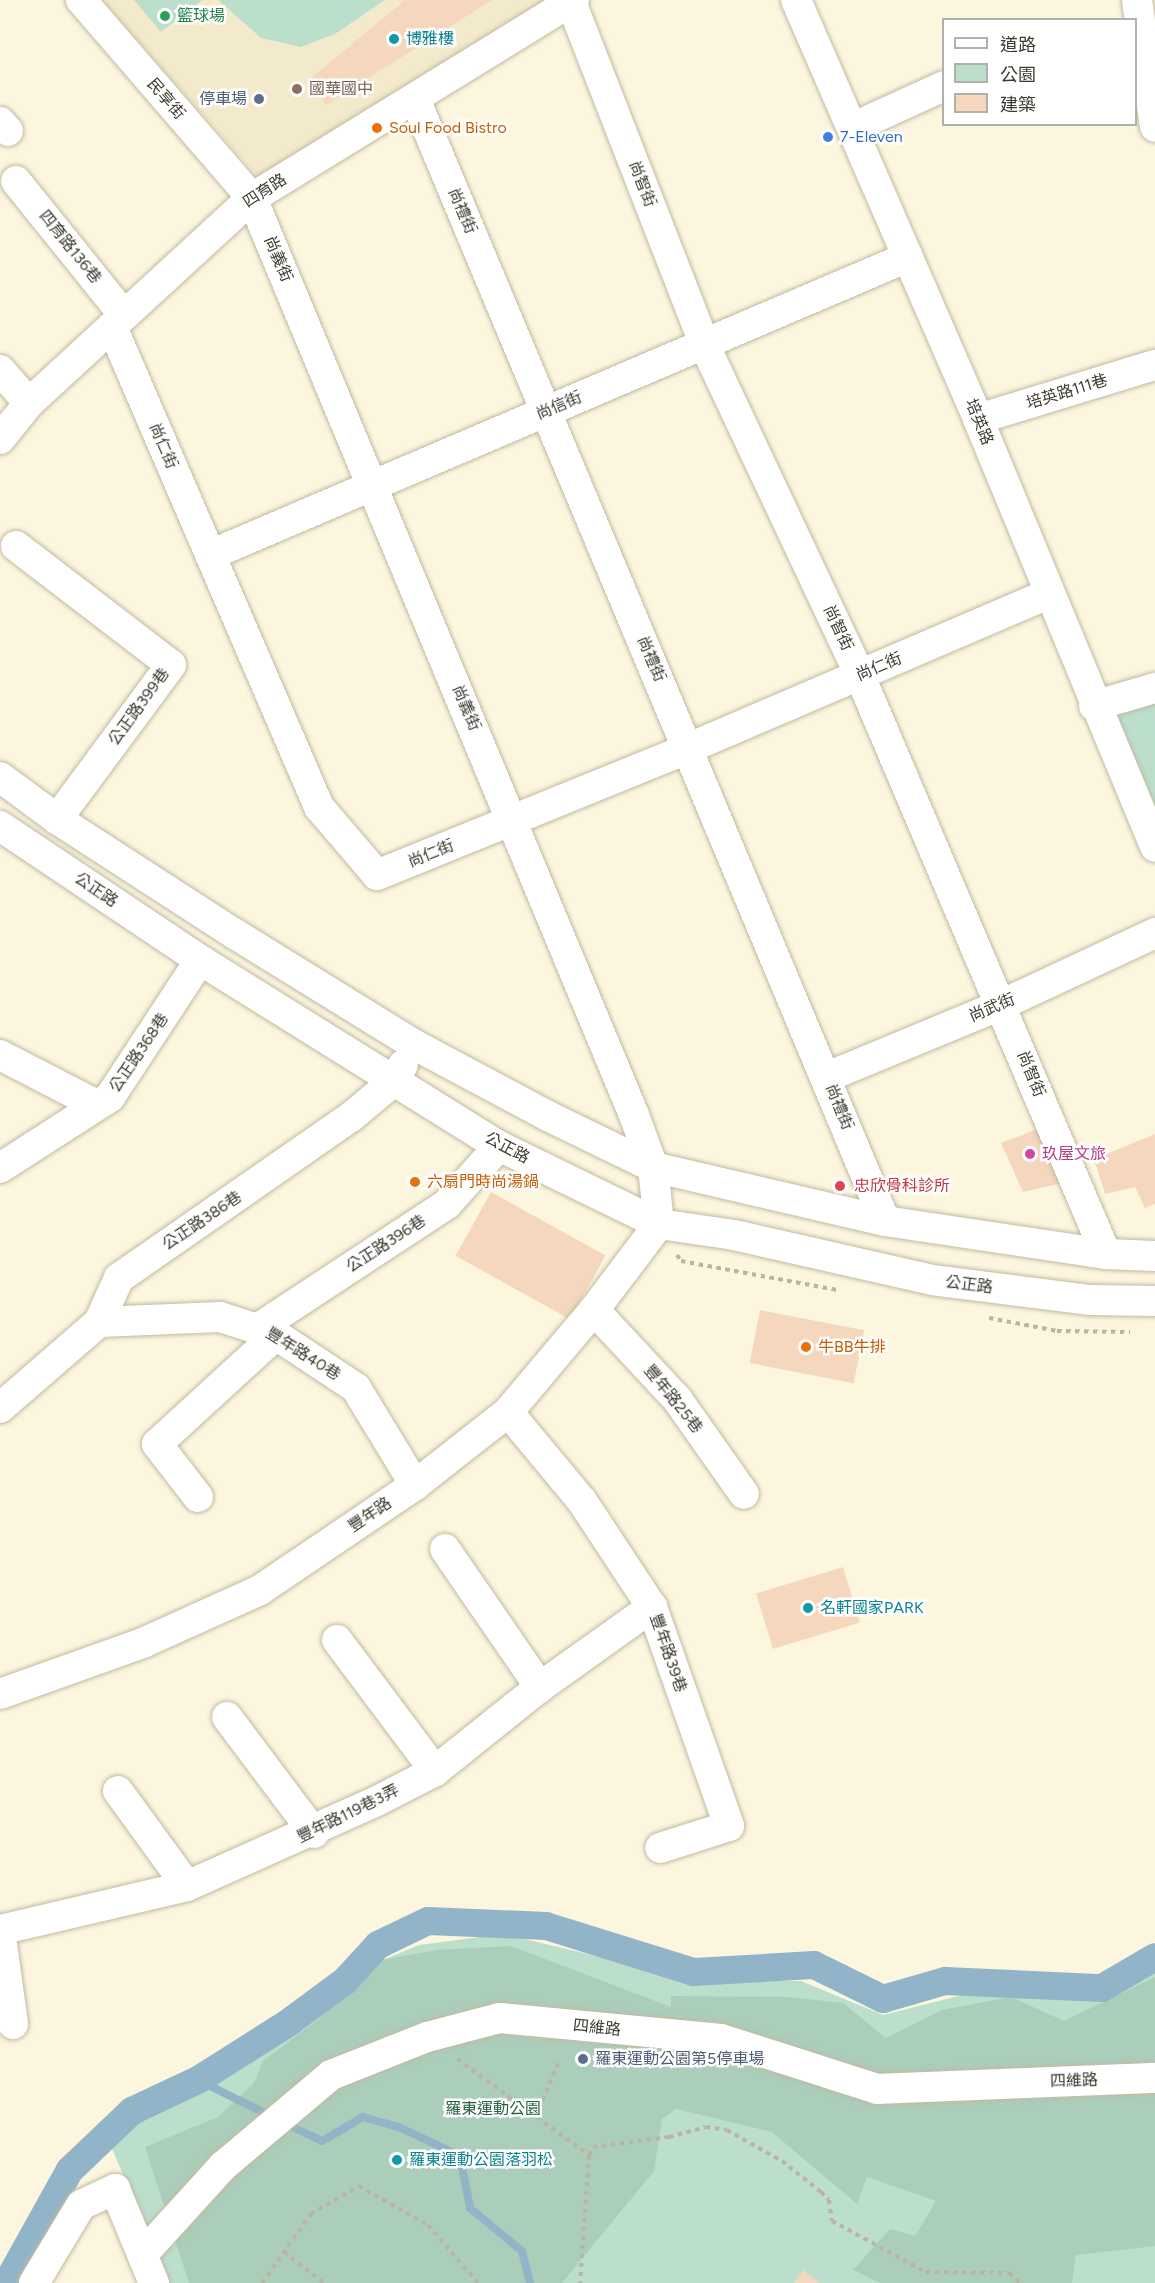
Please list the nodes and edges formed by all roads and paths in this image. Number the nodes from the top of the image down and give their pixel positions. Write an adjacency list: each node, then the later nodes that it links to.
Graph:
1 (81, 0): 11 (street, 民享街)
2 (796, 0): 9 (street, 培英路)
3 (1137, 0): 5 (street)
4 (573, 1): 7 (street, 四育路); 14 (street, 尚智街)
5 (1139, 42): 8 (street)
6 (942, 87): 9 (street)
7 (415, 99): 11 (street, 四育路); 18 (street, 尚禮街)
8 (1155, 127)
9 (852, 128): 12 (street, 培英路)
10 (16, 181): 13 (street, 四育路136巷)
11 (252, 198): 13 (street, 四育路); 21 (street, 尚義街)
12 (908, 257): 14 (street, 尚信街); 19 (street, 培英路)
13 (117, 321): 17 (street, 四育路); 23 (street, 尚仁街)
14 (704, 344): 18 (street, 尚信街); 25 (street, 尚智街)
15 (1155, 365): 19 (street, 培英路111巷)
16 (0, 370): 17 (street)
17 (29, 404): 20 (street, 四育路)
18 (546, 411): 21 (street, 尚信街); 28 (street, 尚禮街)
19 (978, 419): 24 (street, 培英路)
20 (0, 439)
21 (373, 486): 23 (street, 尚信街); 32 (street, 尚義街)
22 (16, 546): 31 (street, 公正路399巷)
23 (210, 555): 32 (street, 尚仁街)
24 (1048, 594): 25 (street, 尚仁街); 27 (street, 培英路)
25 (860, 676): 28 (street, 尚仁街); 37 (street, 尚智街)
26 (1155, 688): 27 (street)
27 (1094, 706): 34 (street, 培英路)
28 (688, 748): 32 (street, 尚仁街); 40 (street, 尚禮街)
29 (11, 784): 30 (street); 31 (street)
30 (0, 819)
31 (57, 819): 38 (street)
32 (513, 821): 44 (street, 尚義街)
33 (0, 826): 36 (street, 公正路)
34 (1155, 847)
35 (1155, 933): 37 (street, 尚武街)
36 (200, 960): 41 (street, 公正路); 42 (street, 公正路368巷)
37 (1003, 1004): 40 (street, 尚武街); 48 (street, 尚智街)
38 (415, 1044): 41 (street, 公正路386巷); 44 (street)
39 (0, 1055): 42 (street)
40 (827, 1077): 46 (street, 尚禮街)
41 (394, 1081): 43 (street, 公正路); 52 (street, 公正路386巷)
42 (97, 1105): 45 (street, 公正路368巷)
43 (499, 1146): 47 (street, 公正路); 53 (street, 公正路396巷)
44 (653, 1167): 46 (street); 47 (street, 尚義街)
45 (0, 1168)
46 (885, 1221): 48 (street)
47 (659, 1224): 50 (street, 公正路); 51 (street, 豐年路)
48 (1106, 1254): 49 (street)
49 (1155, 1256)
50 (1155, 1301)
51 (594, 1310): 55 (street, 豐年路); 57 (street, 豐年路25巷)
52 (99, 1322): 53 (street, 豐年路40巷); 54 (street, 公正路386巷)
53 (268, 1331): 56 (street, 豐年路40巷); 58 (street, 公正路396巷)
54 (0, 1408)
55 (508, 1412): 56 (street, 豐年路); 60 (street, 豐年路39巷)
56 (416, 1485): 63 (street, 豐年路)
57 (744, 1494)
58 (198, 1497)
59 (445, 1549): 62 (street)
60 (652, 1607): 62 (street, 豐年路119巷3弄); 68 (street, 豐年路39巷)
61 (337, 1640): 65 (street)
62 (540, 1687): 65 (street, 豐年路119巷3弄)
63 (0, 1694)
64 (227, 1717): 67 (street)
65 (435, 1771): 67 (street, 豐年路119巷3弄)
66 (118, 1791): 69 (street)
67 (314, 1833): 69 (street, 豐年路119巷3弄)
68 (660, 1848)
69 (187, 1886): 70 (street, 豐年路119巷3弄)
70 (0, 1930): 71 (street)
71 (13, 2024)
72 (427, 2037): 74 (street, 四維路); 75 (path); 78 (street, 四維路)
73 (558, 2063): 75 (path)
74 (1155, 2078)
75 (536, 2116): 76 (path)
76 (589, 2155): 84 (path); 85 (path)
77 (284, 2252): 81 (path); 82 (path); 83 (path)
78 (143, 2254): 79 (street); 80 (street)
79 (34, 2283)
80 (154, 2283)
81 (262, 2283)
82 (324, 2283)
83 (478, 2283)
84 (580, 2283)
85 (1020, 2283)

